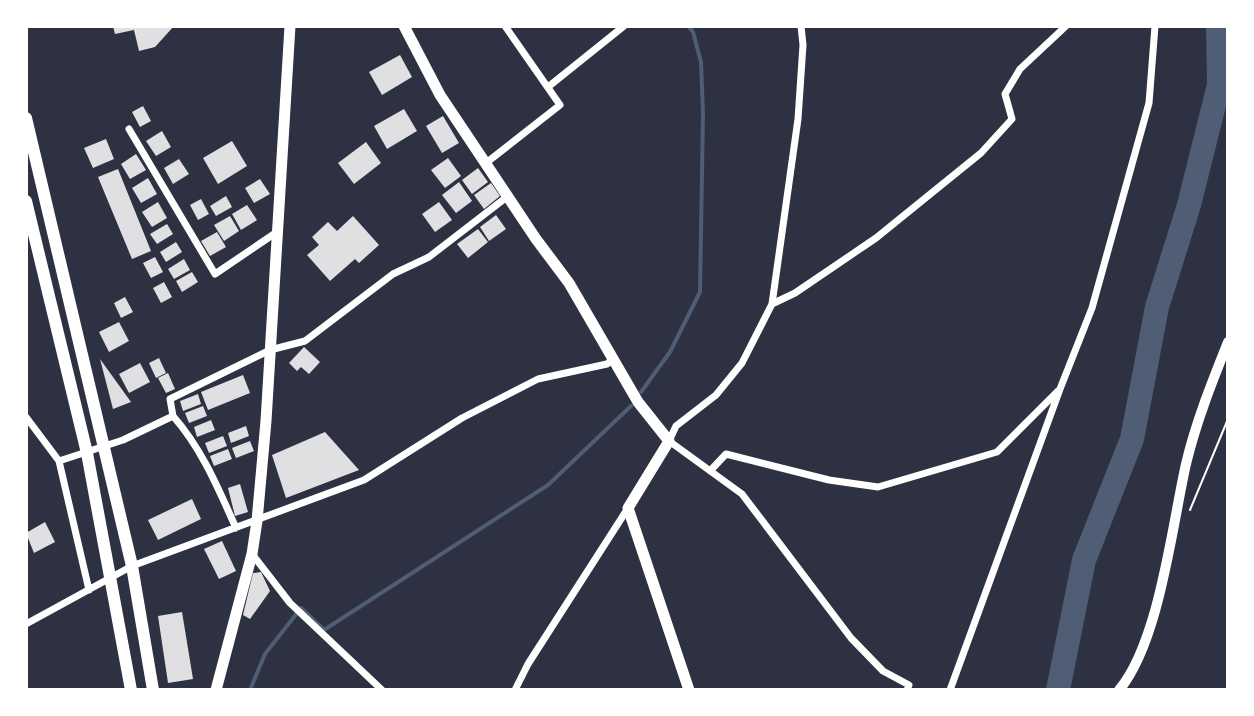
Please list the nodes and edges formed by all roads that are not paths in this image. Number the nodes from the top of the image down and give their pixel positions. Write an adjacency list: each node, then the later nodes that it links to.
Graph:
1 (290, 26): 14 (main road)
2 (404, 26): 11 (main road)
3 (505, 26): 8 (street)
4 (624, 26): 8 (street)
5 (801, 26): 15 (street)
6 (1066, 26): 15 (street)
7 (1155, 26): 19 (street)
8 (548, 87): 11 (street)
9 (26, 118): 23 (highway)
10 (129, 129): 14 (street)
11 (486, 163): 12 (main road)
12 (508, 196): 17 (street); 18 (main road)
13 (26, 201): 24 (highway)
14 (277, 232): 17 (main road)
15 (772, 304): 22 (street)
16 (1228, 342): 43 (main road)
17 (270, 350): 20 (street); 28 (main road)
18 (614, 358): 22 (main road); 28 (street)
19 (1060, 389): 26 (street); 42 (street)
20 (173, 416): 23 (street); 29 (street)
21 (26, 417): 25 (street)
22 (669, 441): 26 (street); 27 (main road)
23 (104, 447): 24 (street); 31 (highway)
24 (87, 453): 25 (street); 32 (highway)
25 (59, 461): 33 (street)
26 (710, 471): 41 (street)
27 (628, 508): 39 (street); 40 (main road)
28 (257, 521): 29 (street); 30 (main road)
29 (236, 528): 31 (street)
30 (252, 554): 37 (main road); 38 (street)
31 (132, 566): 32 (street); 36 (highway)
32 (111, 577): 33 (street); 35 (highway)
33 (89, 590): 34 (street)
34 (26, 624)
35 (131, 690)
36 (153, 690)
37 (216, 690)
38 (382, 690)
39 (515, 690)
40 (689, 690)
41 (907, 690)
42 (950, 690)
43 (1119, 690)

